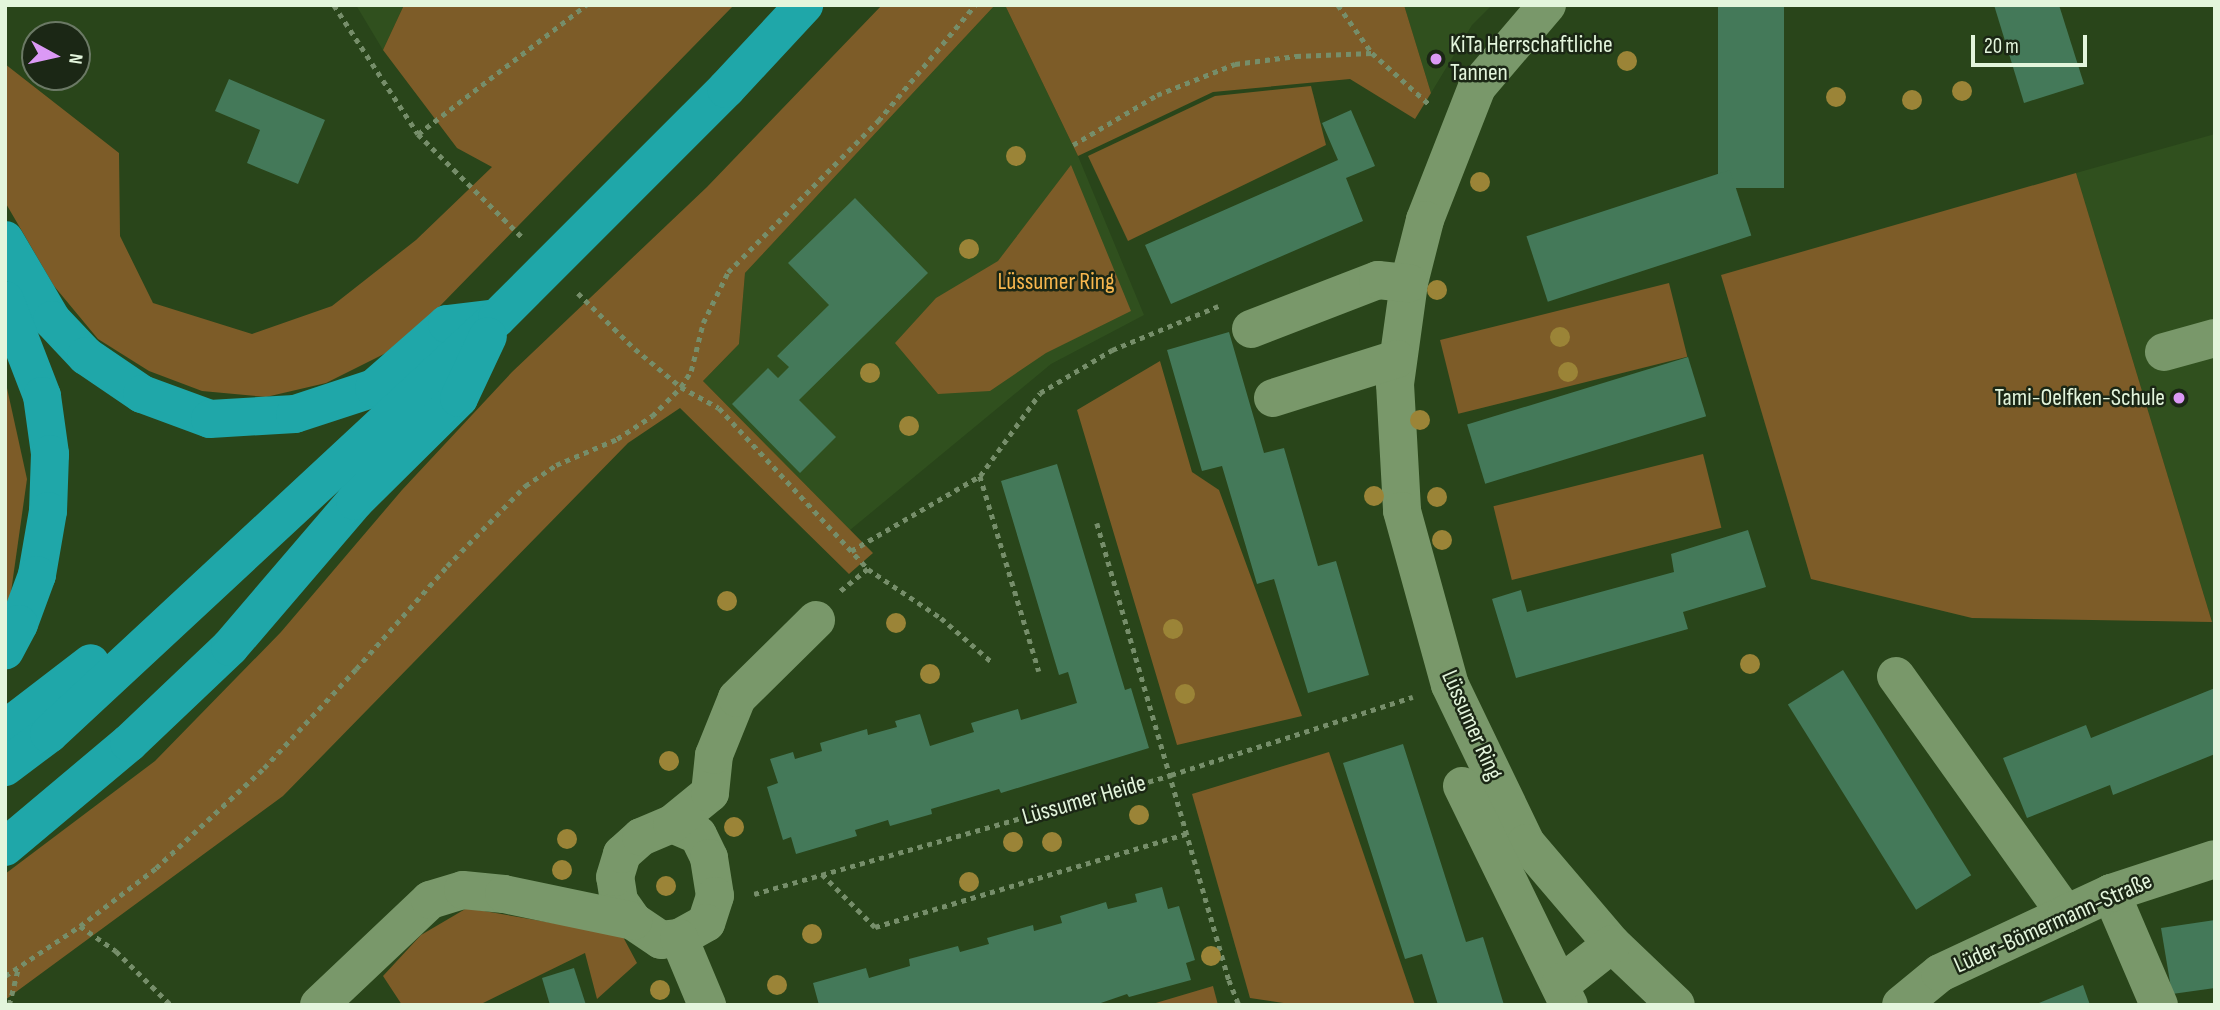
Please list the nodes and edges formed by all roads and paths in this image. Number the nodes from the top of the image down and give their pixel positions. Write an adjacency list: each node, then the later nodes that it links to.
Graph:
1 (334, 5): 9 (path)
2 (586, 5): 9 (path)
3 (804, 5): 16 (highway)
4 (975, 5): 21 (path)
5 (1338, 5): 7 (path)
6 (1547, 5): 8 (street, Lüssumer Ring)
7 (1372, 53): 8 (path); 10 (path)
8 (1461, 124): 13 (street, Lüssumer Ring)
9 (418, 134): 11 (path)
10 (1073, 145)
11 (473, 189)
12 (5, 240): 16 (highway)
13 (1409, 283): 15 (street); 20 (street, Lüssumer Ring)
14 (5, 300): 29 (highway)
15 (1238, 316): 23 (path)
16 (497, 318): 24 (highway); 40 (highway)
17 (2215, 338): 19 (street)
18 (635, 349): 21 (path)
19 (2164, 352)
20 (1396, 372): 22 (street); 33 (street, Lüssumer Ring)
21 (681, 387): 26 (path); 47 (path)
22 (1276, 408)
23 (980, 476): 26 (path); 31 (path)
24 (299, 499): 34 (highway); 35 (highway)
25 (1097, 523): 36 (path)
26 (850, 551): 27 (path)
27 (868, 569): 28 (path); 30 (path)
28 (816, 620): 38 (street)
29 (5, 650)
30 (993, 663)
31 (1039, 671)
32 (1896, 676): 45 (street)
33 (1450, 685): 36 (path, Lüssumer Heide); 49 (street, Lüssumer Ring)
34 (5, 729)
35 (5, 767)
36 (1171, 775): 39 (path); 42 (path, Lüssumer Heide)
37 (1462, 786): 52 (street)
38 (672, 824): 44 (street); 46 (street)
39 (1188, 833): 42 (path); 57 (path)
40 (5, 847)
41 (2215, 859): 43 (street, Lüder-Bömermann-Straße)
42 (822, 874): 44 (path, Lüssumer Heide)
43 (2111, 893): 45 (street, Lüder-Bömermann-Straße); 60 (street)
44 (715, 896): 48 (street)
45 (2066, 914): 59 (street, Lüder-Bömermann-Straße)
46 (633, 921): 48 (street); 55 (street)
47 (80, 926): 50 (path); 54 (path)
48 (679, 938): 56 (street)
49 (1612, 944): 52 (street); 58 (street, Lüssumer Ring)
50 (18, 967): 51 (path); 53 (path)
51 (5, 976)
52 (1565, 995)
53 (9, 1005)
54 (171, 1005)
55 (318, 1005)
56 (707, 1005)
57 (1239, 1005)
58 (1676, 1005)
59 (1901, 1005)
60 (2159, 1005)

